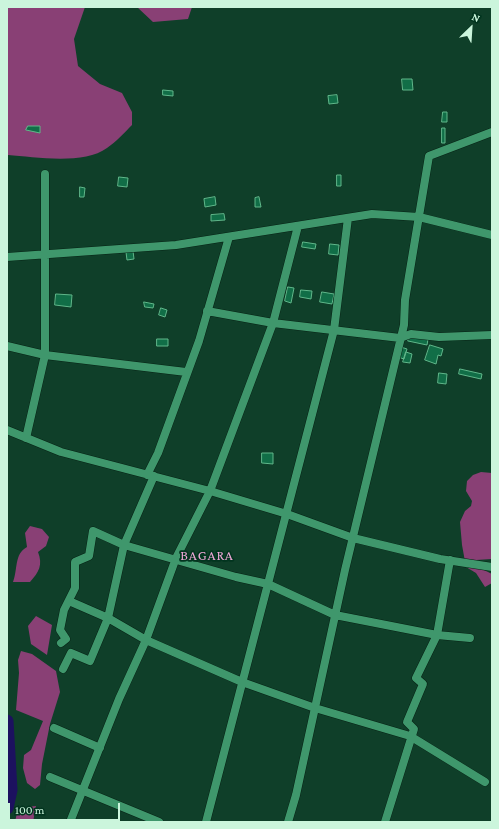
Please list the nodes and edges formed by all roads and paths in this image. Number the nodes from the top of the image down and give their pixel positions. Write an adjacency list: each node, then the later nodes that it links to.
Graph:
1 (492, 132): 3 (street)
2 (45, 174): 8 (street)
3 (419, 217): 4 (street); 6 (street); 14 (street)
4 (348, 218): 5 (street); 12 (street)
5 (298, 226): 7 (street); 11 (street)
6 (492, 235)
7 (229, 237): 8 (street); 10 (street)
8 (45, 254): 9 (street); 16 (street)
9 (7, 257)
10 (207, 311): 11 (street); 17 (street)
11 (273, 323): 12 (street); 21 (street)
12 (334, 330): 14 (street); 22 (street)
13 (492, 335): 14 (street)
14 (400, 338): 23 (street)
15 (7, 346): 16 (street)
16 (45, 355): 17 (street); 19 (street)
17 (186, 372): 20 (street)
18 (7, 430): 19 (street)
19 (26, 438): 20 (street)
20 (151, 476): 21 (street); 24 (street)
21 (210, 491): 22 (street); 25 (street)
22 (287, 514): 23 (street); 28 (street)
23 (353, 538): 26 (street); 30 (street)
24 (124, 545): 25 (street); 29 (street); 31 (street)
25 (176, 558): 28 (street); 34 (street)
26 (450, 560): 27 (street); 32 (street)
27 (492, 567)
28 (268, 584): 30 (street); 37 (street)
29 (69, 601): 31 (street); 35 (street)
30 (335, 615): 32 (street); 38 (street)
31 (108, 618): 34 (street); 36 (street)
32 (437, 635): 33 (street); 40 (street)
33 (470, 638)
34 (146, 640): 37 (street); 41 (street)
35 (61, 643)
36 (63, 669)
37 (242, 682): 38 (street); 47 (street)
38 (315, 708): 40 (street); 48 (street)
39 (54, 728): 41 (street)
40 (410, 736): 43 (street); 49 (street)
41 (100, 748): 44 (street)
42 (50, 777): 44 (street)
43 (485, 782)
44 (83, 790): 45 (street); 46 (street)
45 (70, 822)
46 (159, 822)
47 (206, 822)
48 (288, 822)
49 (385, 822)

